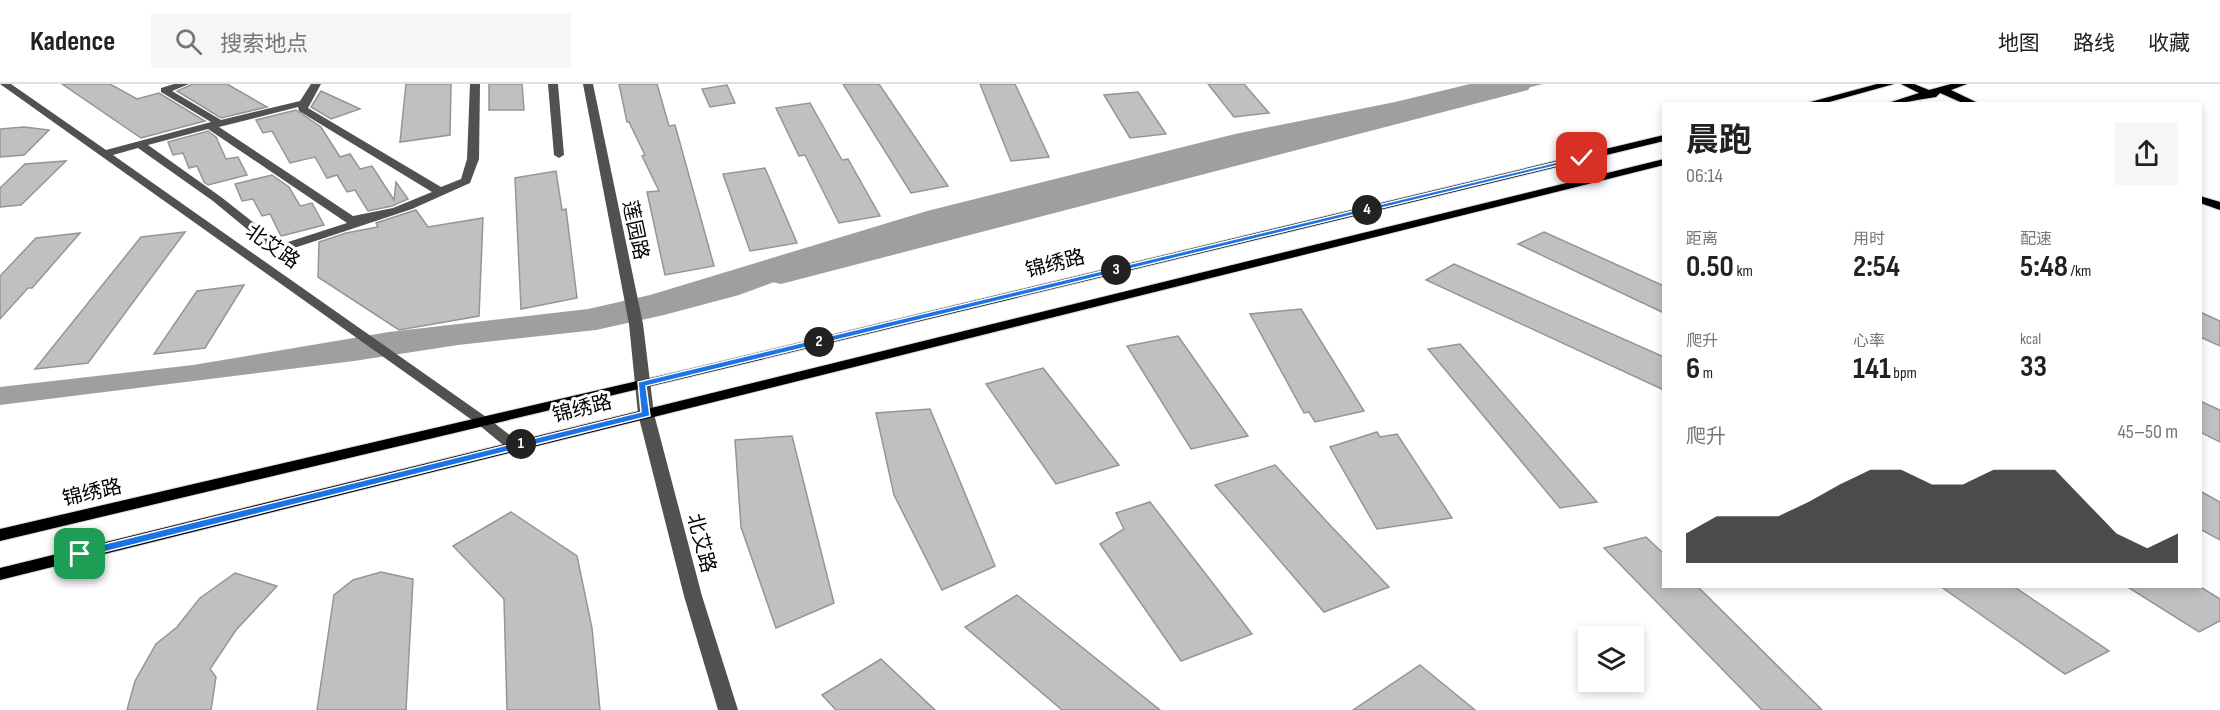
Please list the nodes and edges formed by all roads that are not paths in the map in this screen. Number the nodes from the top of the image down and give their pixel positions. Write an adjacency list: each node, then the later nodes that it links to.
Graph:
1 (5, 84): 22 (street, 北艾路)
2 (153, 84): 12 (street)
3 (184, 84): 12 (street)
4 (318, 84): 18 (street)
5 (475, 84): 26 (street)
6 (553, 84): 23 (street)
7 (588, 84): 31 (street, 莲园路)
8 (1889, 84): 14 (main road)
9 (1906, 84): 11 (main road)
10 (1962, 84): 13 (main road)
11 (1927, 89): 13 (main road); 15 (main road); 16 (main road)
12 (164, 90): 19 (street)
13 (1941, 90): 17 (main road)
14 (1817, 102)
15 (1895, 102)
16 (1950, 102)
17 (1970, 102)
18 (304, 103): 19 (street); 26 (street)
19 (216, 125): 21 (street); 30 (street)
20 (1662, 138): 31 (main road, 锦绣路)
21 (139, 144): 22 (street); 30 (street)
22 (105, 154): 33 (street, 北艾路)
23 (559, 155)
24 (1662, 162): 32 (main road, 锦绣路)
25 (2202, 191): 27 (main road)
26 (440, 192): 30 (street)
27 (2220, 197)
28 (2202, 200): 29 (main road)
29 (2220, 206)
30 (376, 217)
31 (641, 384): 32 (street, 北艾路); 33 (main road, 锦绣路)
32 (646, 414): 34 (main road, 锦绣路); 37 (street, 北艾路)
33 (484, 422): 34 (street, 北艾路); 35 (main road, 锦绣路)
34 (514, 446): 36 (main road, 锦绣路)
35 (0, 535)
36 (0, 574)
37 (728, 710)

